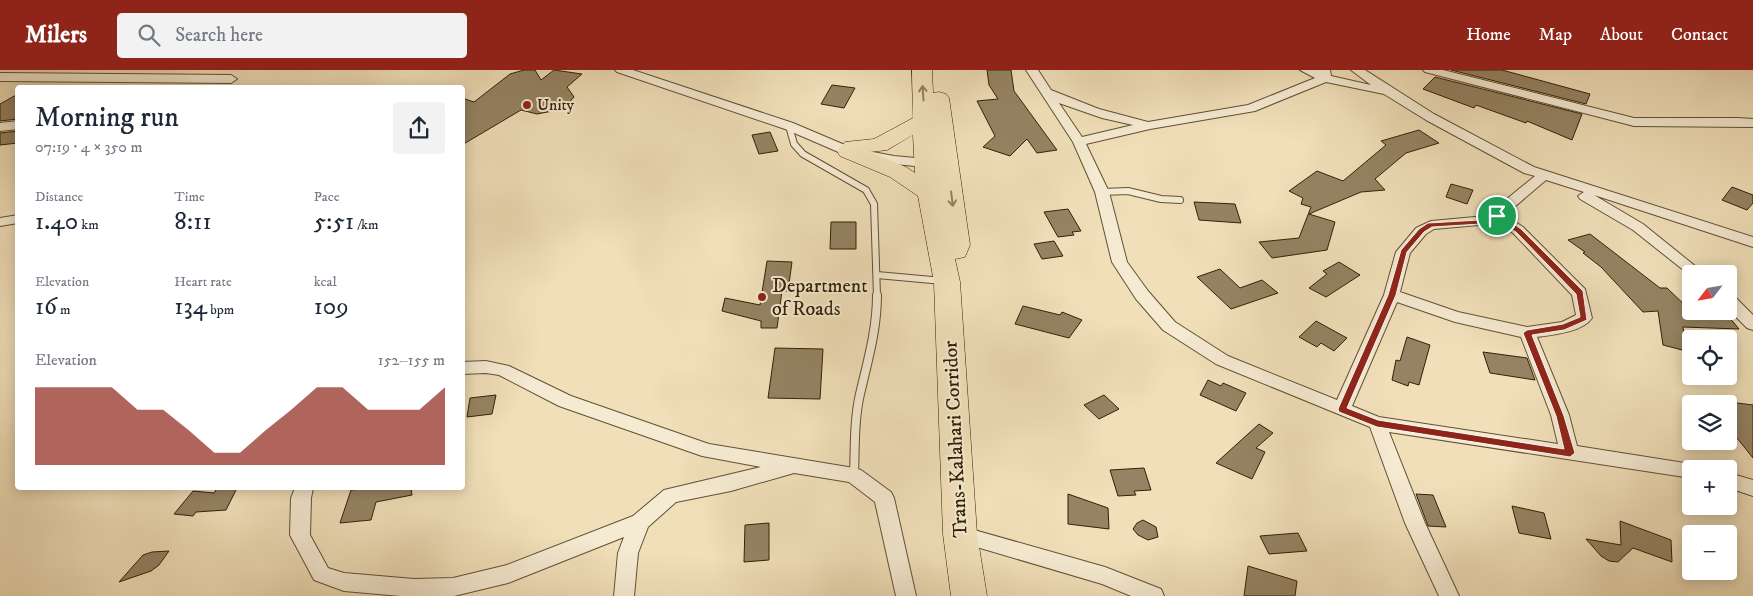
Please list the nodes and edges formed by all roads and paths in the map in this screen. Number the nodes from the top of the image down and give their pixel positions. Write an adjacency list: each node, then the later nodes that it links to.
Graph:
1 (9, 70): 12 (street)
2 (621, 70): 9 (street)
3 (922, 70): 16 (highway, one-way to 3)
4 (935, 70): 24 (highway)
5 (1032, 70): 15 (street)
6 (1306, 70): 11 (street)
7 (1357, 70): 14 (street)
8 (1429, 70): 17 (street)
9 (647, 73): 20 (street)
10 (235, 74): 12 (street); 13 (street)
11 (1325, 74): 14 (street); 18 (street)
12 (0, 76)
13 (224, 85)
14 (1389, 92): 25 (street)
15 (1047, 94): 18 (street); 22 (street)
16 (925, 120): 23 (highway); 24 (highway)
17 (1753, 123)
18 (1150, 124): 22 (street)
19 (15, 125): 21 (street)
20 (789, 126): 23 (street); 35 (lane)
21 (0, 127)
22 (1079, 142): 27 (street)
23 (850, 149): 24 (street); 28 (highway)
24 (936, 158): 28 (highway, Trans-Kalahari Corridor); 36 (highway, Trans-Kalahari Corridor, one-way to 36)
25 (1543, 176): 26 (street); 30 (street)
26 (1562, 182): 33 (street); 34 (street)
27 (1102, 192): 29 (lane); 42 (street)
28 (929, 193): 36 (highway, Trans-Kalahari Corridor)
29 (1180, 200)
30 (1497, 216): 37 (street); 40 (street)
31 (15, 220): 32 (street)
32 (0, 222)
33 (1753, 242)
34 (1687, 265)
35 (877, 275): 36 (lane); 47 (lane)
36 (947, 282): 52 (highway, Trans-Kalahari Corridor)
37 (1392, 295): 40 (street); 42 (street)
38 (1738, 310): 39 (street)
39 (1753, 324)
40 (1527, 333): 44 (street)
41 (465, 368): 45 (street)
42 (1342, 409): 43 (street)
43 (1377, 423): 44 (street); 57 (street)
44 (1570, 453): 46 (street)
45 (792, 466): 47 (street); 51 (street)
46 (1682, 470)
47 (854, 475): 54 (street)
48 (1737, 484): 49 (street)
49 (1753, 488)
50 (303, 490): 51 (street)
51 (640, 522): 53 (street)
52 (960, 534): 55 (highway, Trans-Kalahari Corridor); 56 (street)
53 (624, 596)
54 (906, 596)
55 (968, 596)
56 (1154, 596)
57 (1449, 596)

